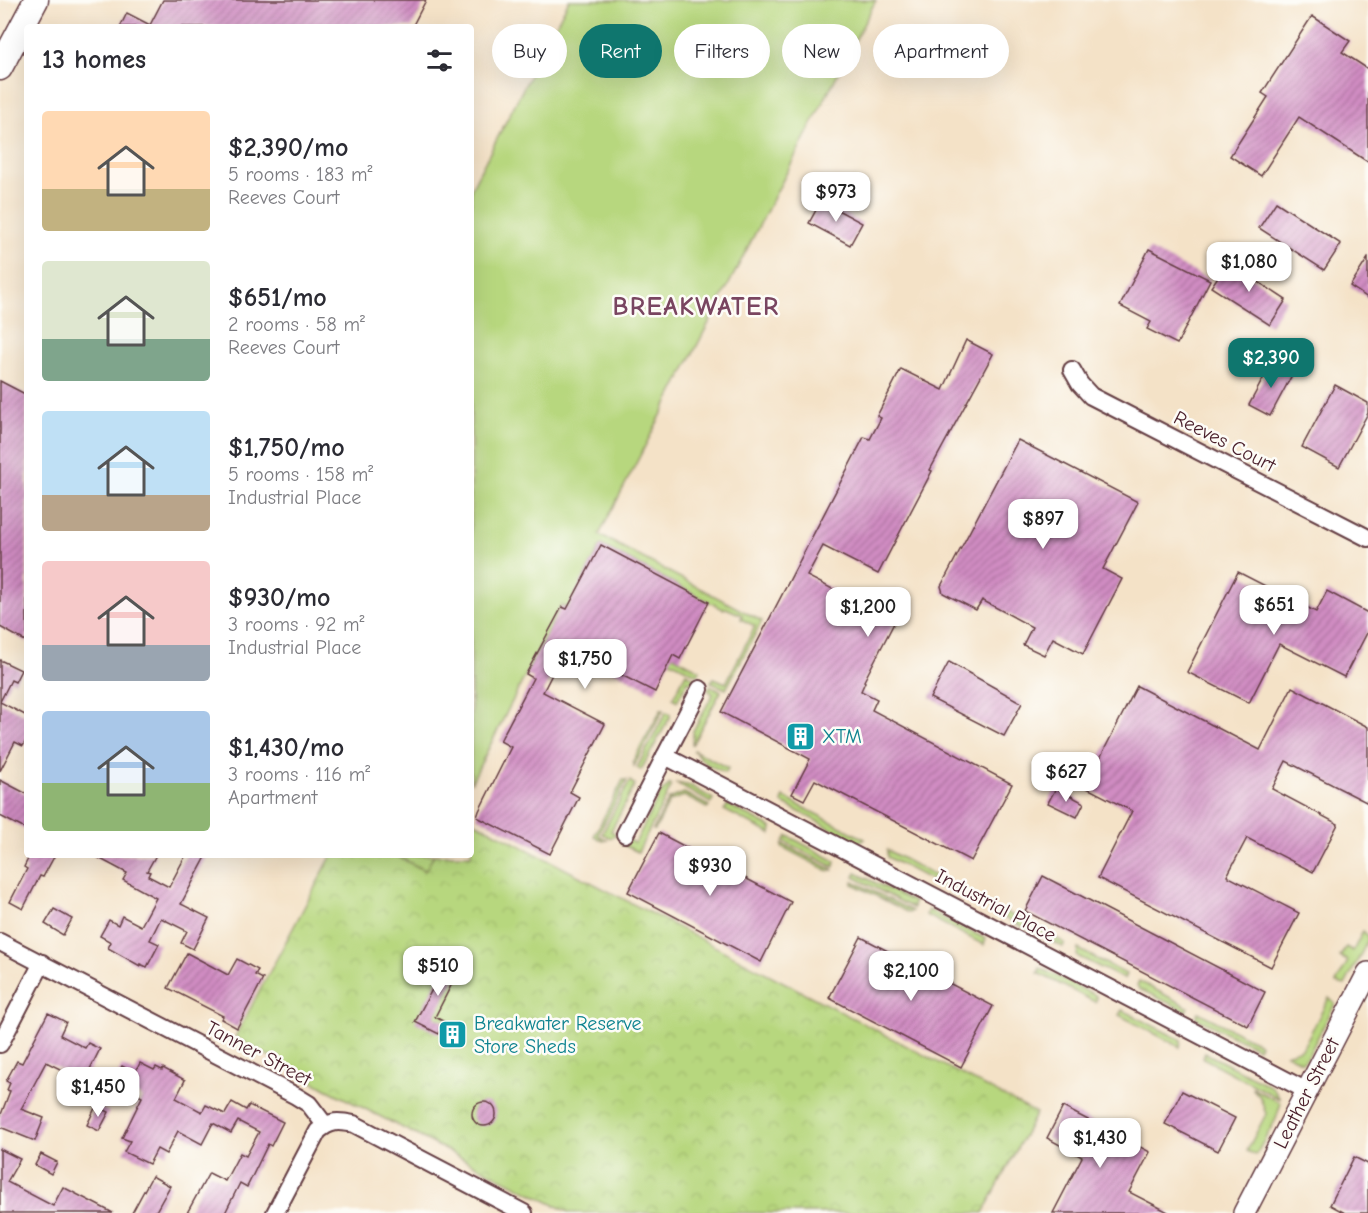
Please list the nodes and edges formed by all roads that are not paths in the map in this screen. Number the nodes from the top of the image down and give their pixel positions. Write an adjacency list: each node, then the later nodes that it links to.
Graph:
1 (36, 0): 2 (main road)
2 (0, 68)
3 (1072, 370): 4 (street, Reeves Court)
4 (1368, 538)
5 (700, 689): 6 (street)
6 (665, 756): 7 (street); 12 (street, Industrial Place)
7 (625, 834)
8 (0, 942): 9 (street, Tanner Street)
9 (42, 963): 11 (street); 13 (street, Tanner Street)
10 (1368, 973): 12 (street, Leather Street)
11 (0, 1044)
12 (1307, 1091): 16 (street, Leather Street)
13 (325, 1125): 14 (street); 15 (street)
14 (275, 1213)
15 (524, 1213)
16 (1244, 1213)

